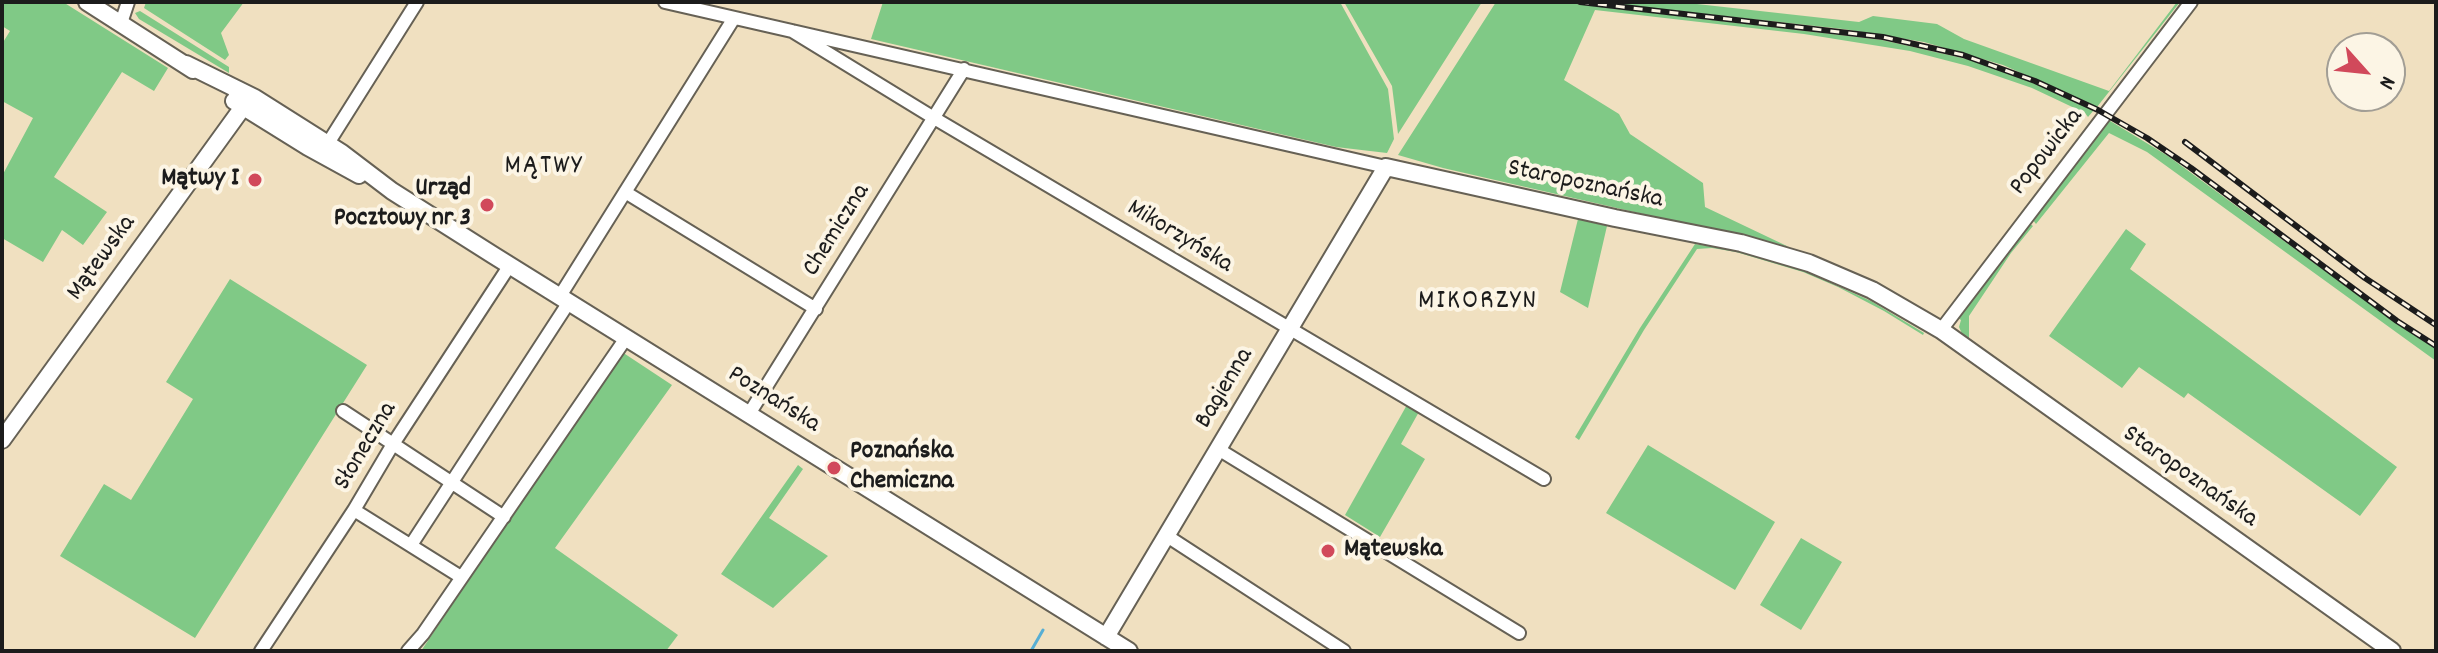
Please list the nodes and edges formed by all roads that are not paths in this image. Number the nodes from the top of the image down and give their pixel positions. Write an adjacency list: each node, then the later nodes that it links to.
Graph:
1 (87, 2): 7 (street, Poznańska)
2 (128, 2): 7 (street)
3 (417, 2): 17 (street)
4 (665, 2): 6 (street, Staropoznańska)
5 (2191, 2): 24 (street, Popowicka)
6 (734, 18): 8 (street, Staropoznańska); 19 (street)
7 (121, 23): 11 (street, Poznańska)
8 (792, 31): 9 (street, Staropoznańska); 10 (street, Mikorzyńska)
9 (836, 41): 10 (street); 12 (street, Staropoznańska)
10 (830, 55): 16 (street, Mikorzyńska)
11 (186, 64): 13 (street, Poznańska); 14 (street, Poznańska)
12 (964, 69): 16 (street, Chemiczna); 18 (street, Staropoznańska)
13 (233, 87): 14 (street); 15 (street, Poznańska)
14 (243, 107): 15 (street); 17 (street, Poznańska); 28 (street, Mątewska)
15 (272, 109): 17 (street, Poznańska)
16 (934, 118): 22 (street, Chemiczna); 23 (street, Mikorzyńska)
17 (324, 149): 20 (street, Poznańska)
18 (1386, 167): 23 (street, Bagienna); 24 (street, Staropoznańska)
19 (625, 192): 21 (street); 22 (street)
20 (510, 265): 21 (street, Poznańska); 29 (street, Słoneczna)
21 (564, 299): 25 (street, Poznańska); 32 (street)
22 (816, 309): 27 (street, Chemiczna)
23 (1289, 329): 30 (street, Bagienna); 31 (street, Mikorzyńska)
24 (1941, 330): 44 (street, Staropoznańska)
25 (626, 338): 27 (street, Poznańska); 34 (street)
26 (343, 411): 29 (street)
27 (749, 414): 39 (street, Poznańska)
28 (2, 440)
29 (393, 444): 32 (street); 33 (street, Słoneczna)
30 (1218, 449): 35 (street, Bagienna); 38 (street)
31 (1544, 479)
32 (451, 481): 34 (street); 36 (street)
33 (354, 510): 36 (street); 40 (street, Słoneczna)
34 (504, 517): 37 (street)
35 (1167, 536): 39 (street, Bagienna); 43 (street)
36 (411, 545): 37 (street)
37 (461, 577): 41 (street)
38 (1519, 633)
39 (1106, 637): 42 (street, Poznańska)
40 (261, 651)
41 (408, 651)
42 (1129, 651)
43 (1344, 651)
44 (2392, 651)

